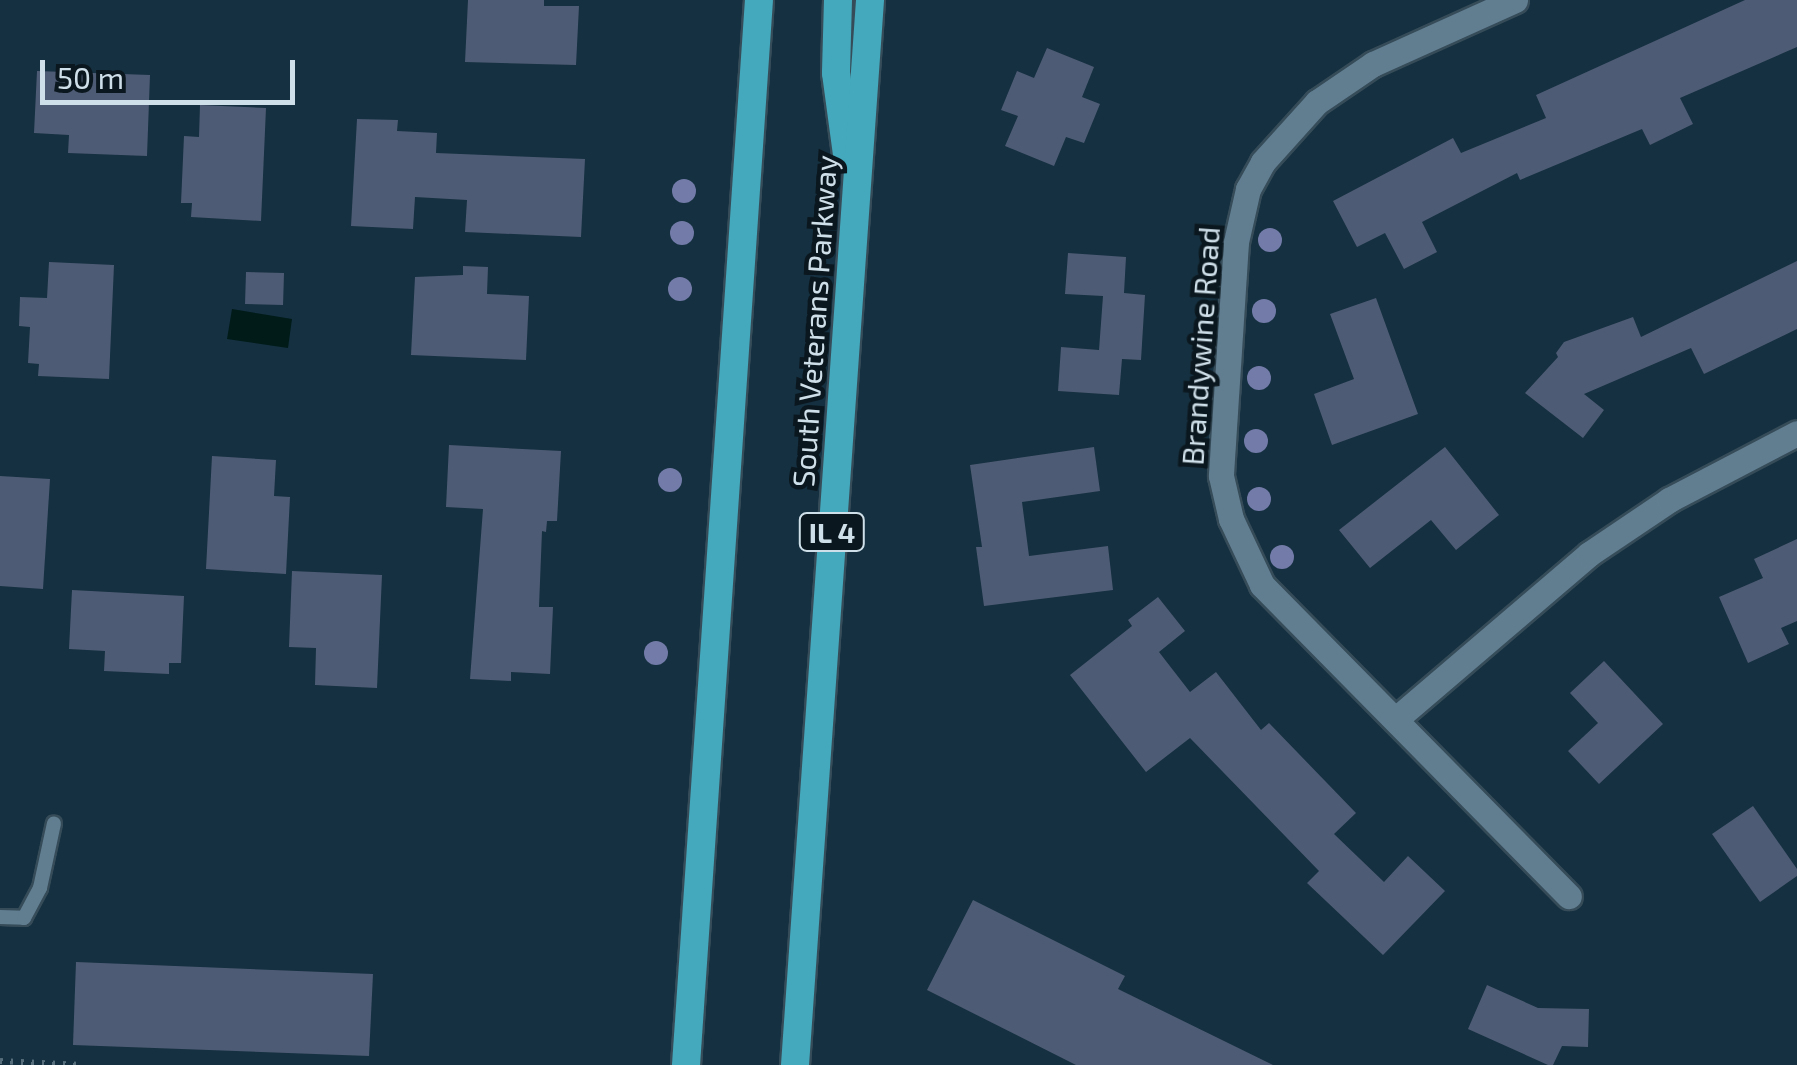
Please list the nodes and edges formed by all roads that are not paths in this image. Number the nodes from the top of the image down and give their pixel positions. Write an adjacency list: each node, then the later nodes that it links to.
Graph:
1 (760, 0): 11 (highway)
2 (838, 0): 5 (highway)
3 (870, 0): 5 (highway, South Veterans Parkway / IL 4)
4 (1515, 0): 7 (street, Brandywine Road)
5 (854, 210): 12 (highway, South Veterans Parkway / IL 4)
6 (1797, 432): 7 (street)
7 (1396, 719): 9 (street, Brandywine Road)
8 (54, 823): 10 (lane)
9 (1569, 896)
10 (0, 917)
11 (686, 1065)
12 (796, 1065)

